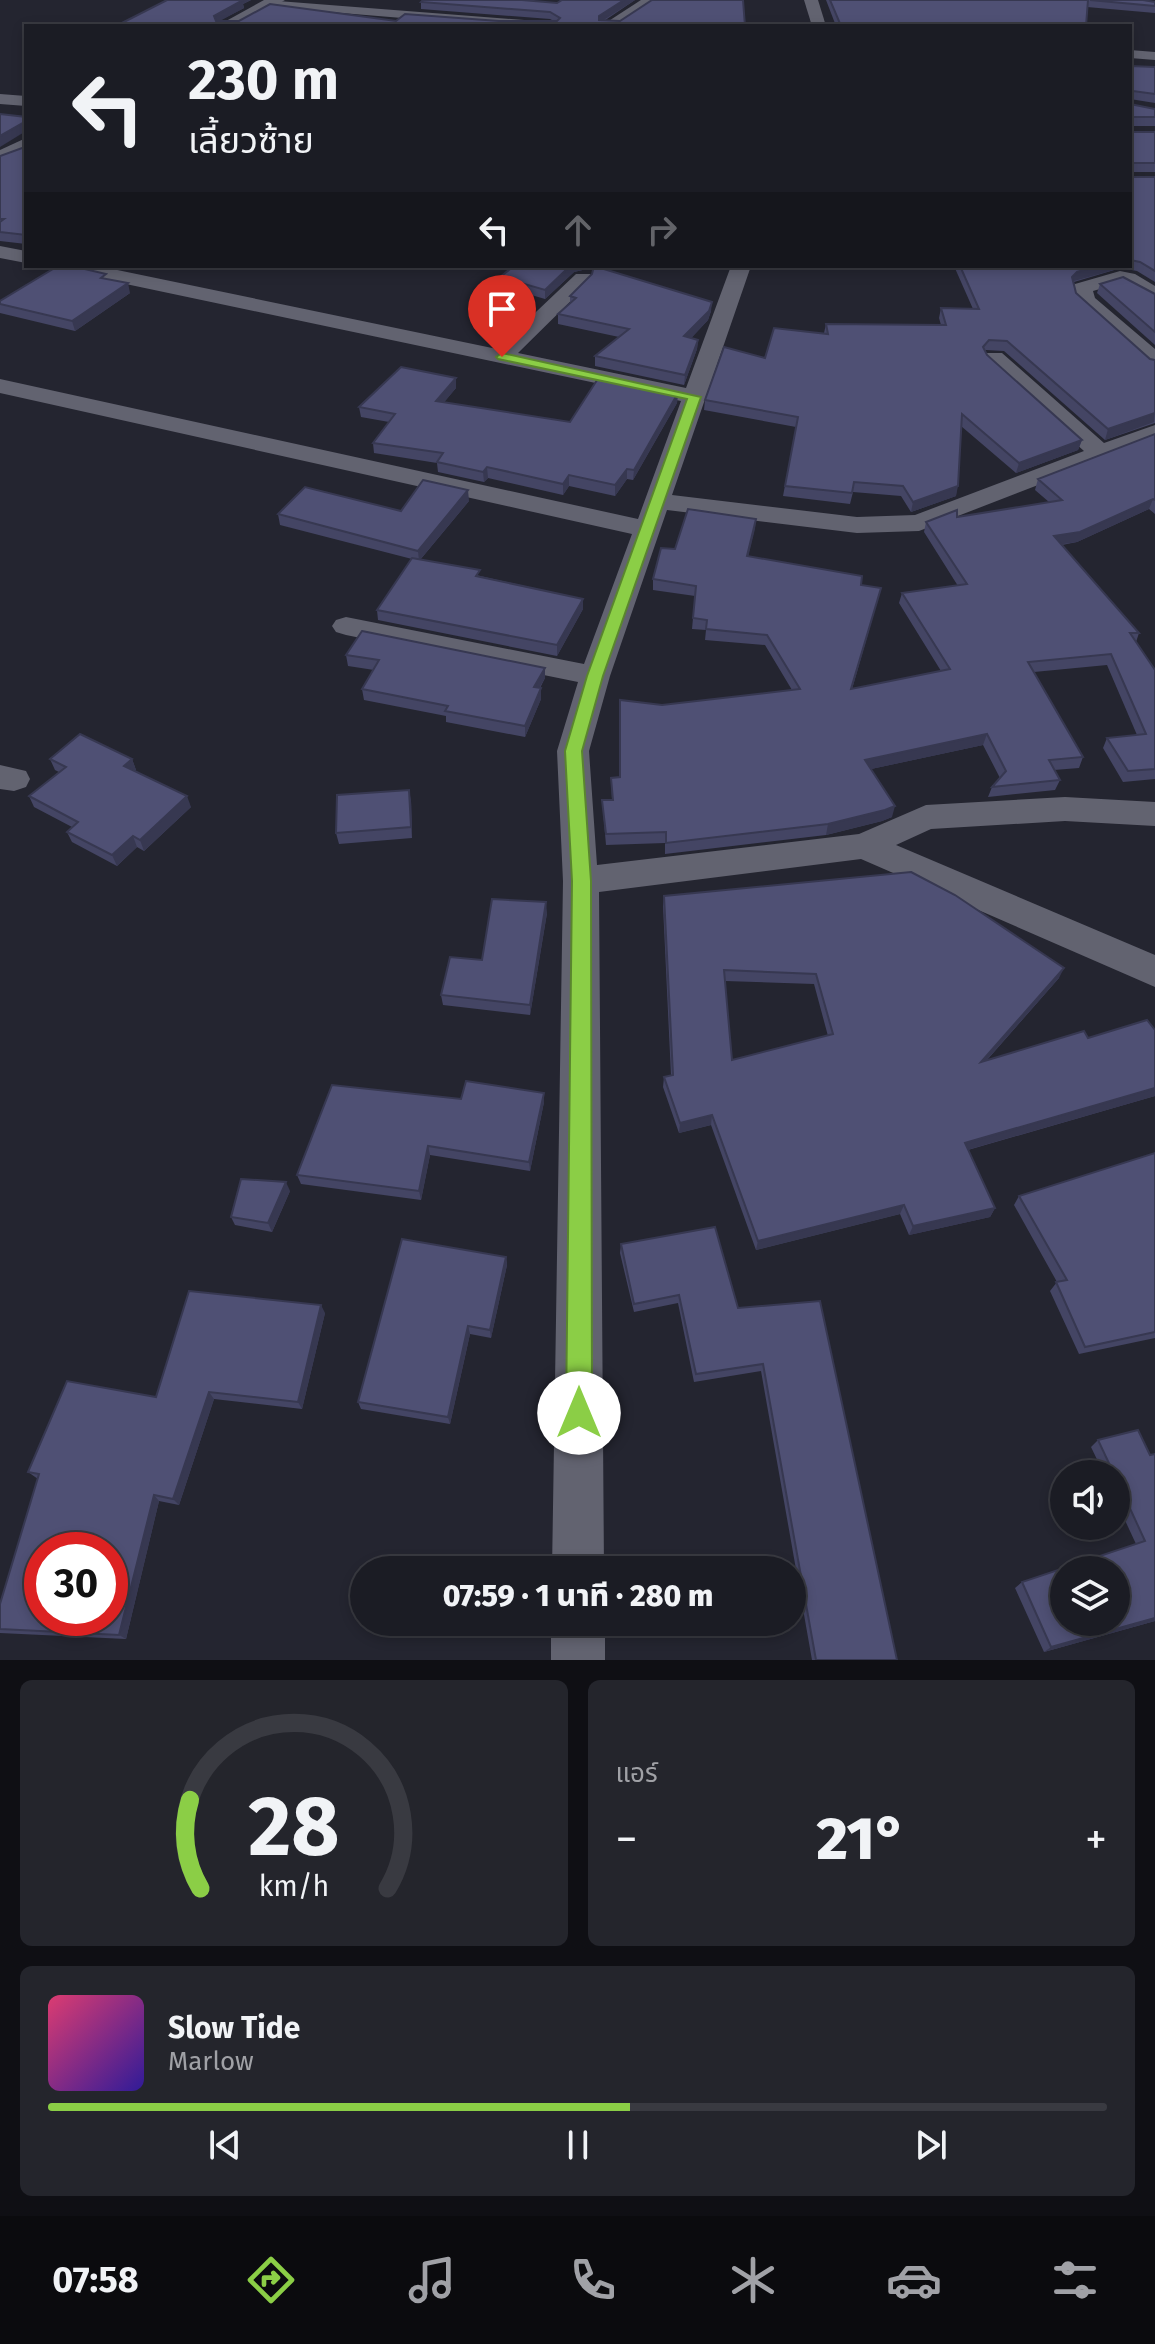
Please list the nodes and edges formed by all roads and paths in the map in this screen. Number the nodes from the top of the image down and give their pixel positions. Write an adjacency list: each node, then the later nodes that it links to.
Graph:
1 (650, 0): 6 (street)
2 (811, 0): 7 (street)
3 (273, 2): 4 (street); 5 (street)
4 (230, 24)
5 (512, 24)
6 (611, 24)
7 (818, 24)
8 (1132, 54): 9 (street)
9 (1155, 56)
10 (0, 99): 11 (street)
11 (24, 101)
12 (24, 145): 13 (street)
13 (0, 159)
14 (0, 252): 15 (street)
15 (24, 257)
16 (79, 268): 20 (street)
17 (740, 268): 24 (street)
18 (583, 278): 20 (street)
19 (1155, 297): 22 (street)
20 (502, 357): 24 (street)
21 (994, 358): 26 (street)
22 (1155, 361)
23 (0, 386): 27 (street)
24 (694, 397): 27 (street)
25 (1155, 432): 26 (street)
26 (1102, 454): 27 (street)
27 (652, 515): 29 (street)
28 (346, 626): 29 (street)
29 (595, 676): 32 (street)
30 (1155, 814): 31 (street)
31 (864, 846): 32 (street); 33 (street)
32 (581, 881): 34 (street)
33 (1155, 972)
34 (578, 1556)
35 (578, 1636): 36 (street)
36 (578, 1660)

